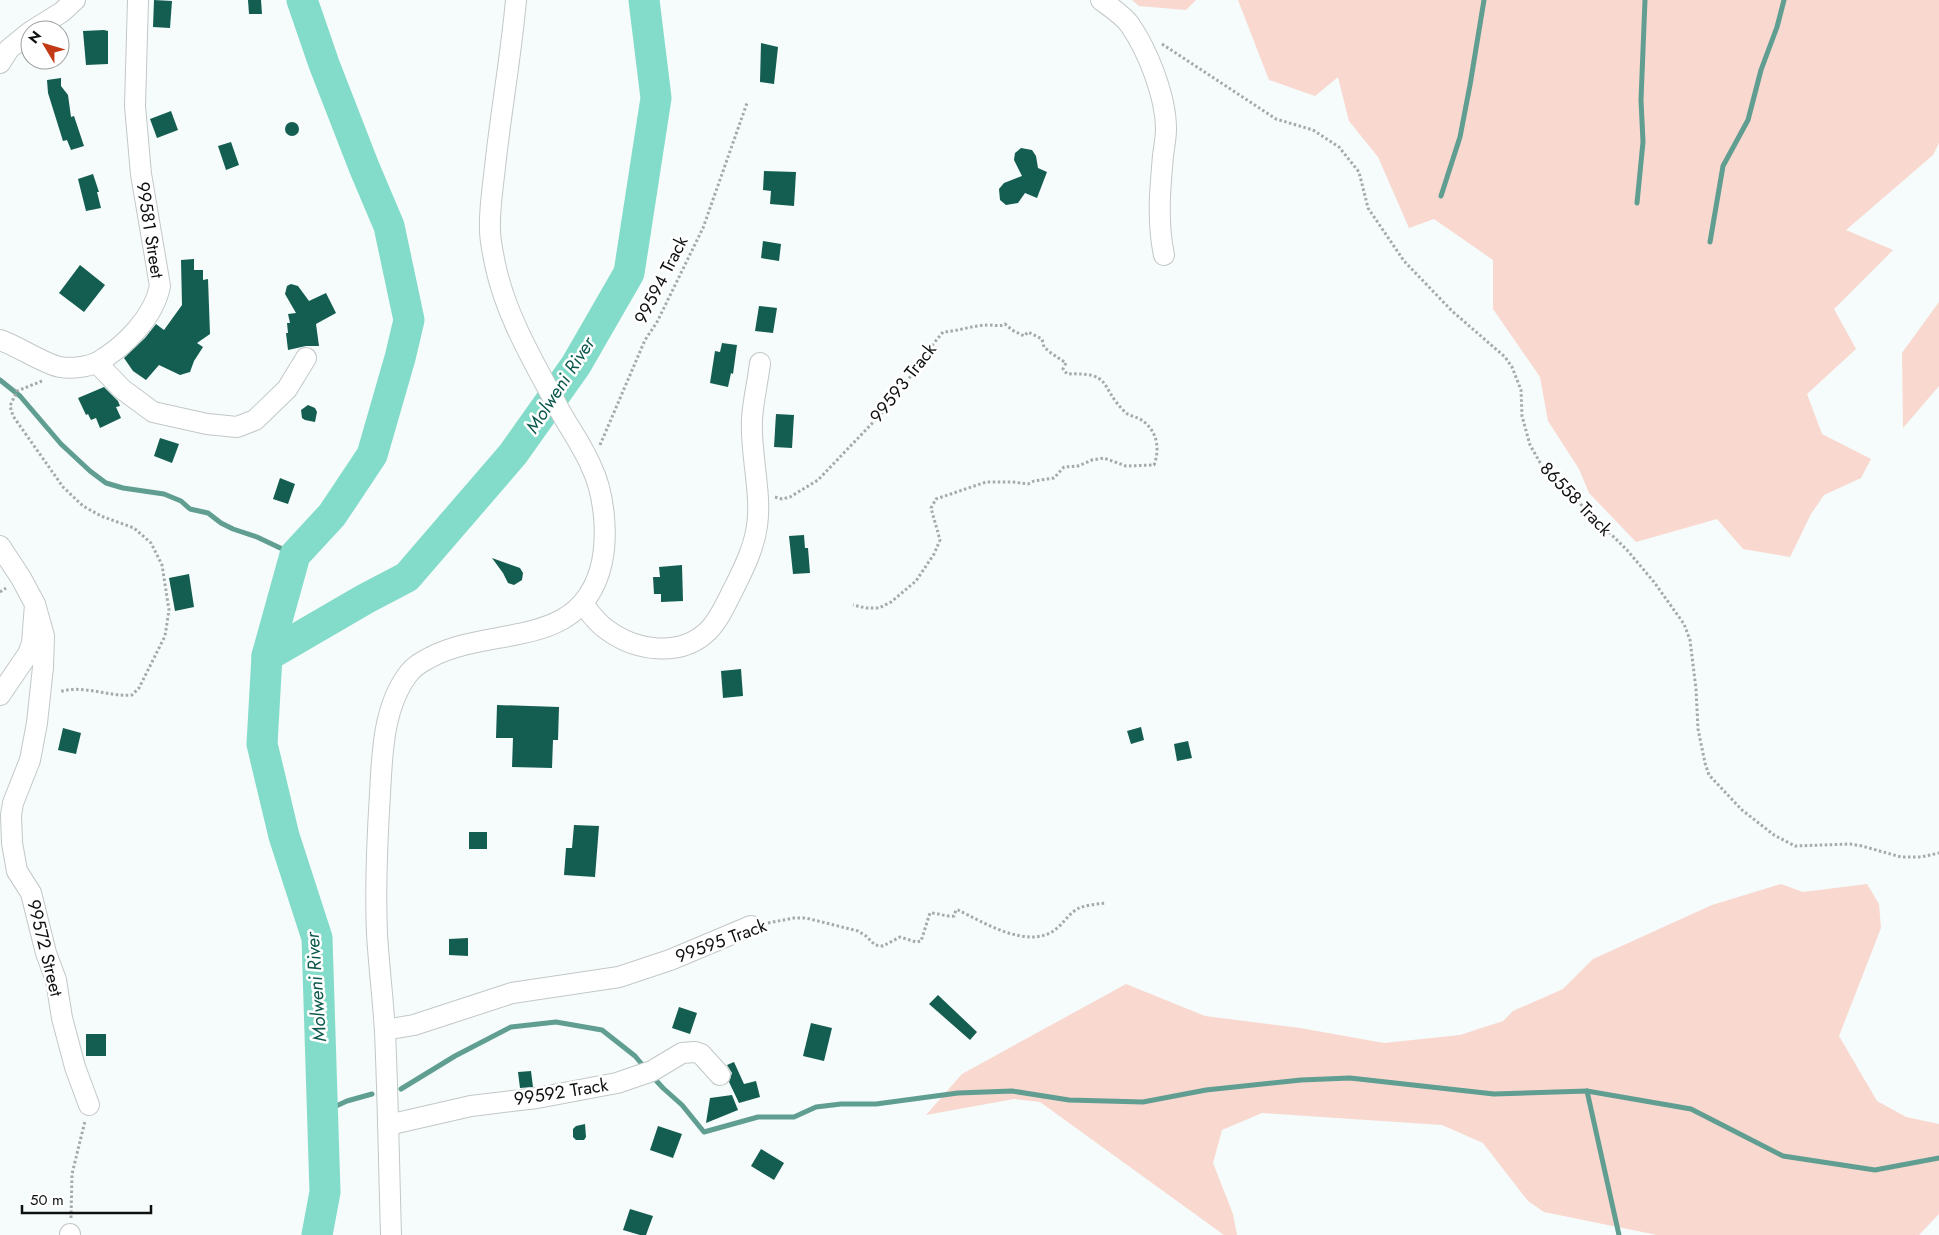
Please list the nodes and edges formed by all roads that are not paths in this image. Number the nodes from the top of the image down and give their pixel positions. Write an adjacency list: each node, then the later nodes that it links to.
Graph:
1 (74, 0): 5 (street)
2 (138, 0): 11 (street, 99581 Street)
3 (516, 0): 15 (street)
4 (1101, 0): 8 (street)
5 (49, 20)
6 (20, 40): 7 (street)
7 (0, 63)
8 (1164, 255)
9 (0, 340): 11 (street, 99581 Street)
10 (306, 358): 11 (street)
11 (96, 363)
12 (760, 363): 15 (street)
13 (0, 546): 14 (street)
14 (34, 604): 16 (street); 20 (street, 99572 Street)
15 (583, 604): 18 (street)
16 (0, 695)
17 (750, 926): 18 (street, 99595 Track)
18 (385, 1030): 21 (street)
19 (720, 1075): 21 (street, 99592 Track)
20 (89, 1106)
21 (388, 1125): 22 (street)
22 (390, 1235)

